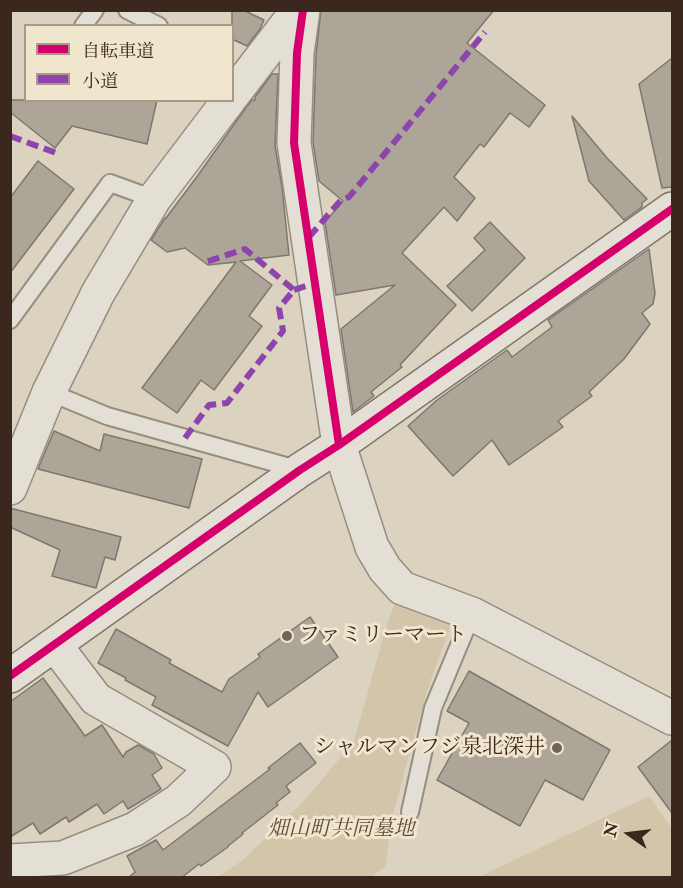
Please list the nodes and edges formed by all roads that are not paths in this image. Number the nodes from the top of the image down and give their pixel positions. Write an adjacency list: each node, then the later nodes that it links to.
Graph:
1 (95, 10): 4 (lane)
2 (127, 10): 5 (lane)
3 (301, 10): 6 (street); 12 (street)
4 (84, 24)
5 (155, 24)
6 (234, 92)
7 (227, 102): 8 (street)
8 (154, 199): 10 (lane); 11 (street)
9 (672, 209): 12 (street)
10 (10, 320)
11 (49, 392): 13 (lane); 14 (street)
12 (339, 444): 13 (street); 15 (street)
13 (300, 470): 16 (street)
14 (10, 488)
15 (472, 614): 18 (street); 19 (lane)
16 (55, 645): 17 (street); 20 (street)
17 (10, 676)
18 (672, 718)
19 (410, 812)
20 (10, 861)

